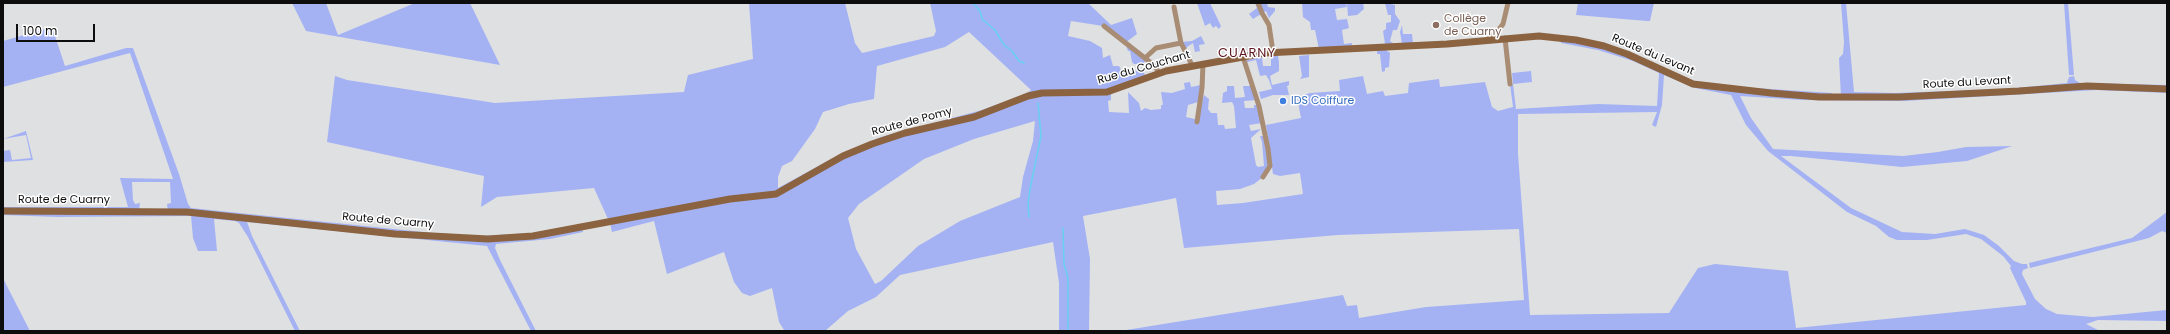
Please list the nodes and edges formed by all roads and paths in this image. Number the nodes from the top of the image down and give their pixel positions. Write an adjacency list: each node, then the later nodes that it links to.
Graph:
1 (1258, 3): 9 (street)
2 (1508, 3): 4 (street)
3 (1174, 7): 8 (street)
4 (1503, 24): 6 (street); 7 (street)
5 (1104, 26): 11 (street)
6 (1507, 38): 7 (street, Route du Levant); 15 (street); 16 (street, Route du Levant)
7 (1486, 40): 9 (street, Route du Levant)
8 (1181, 43): 11 (street); 13 (street)
9 (1273, 52): 10 (street, Rue du Couchant)
10 (1242, 57): 12 (street, Rue du Couchant); 19 (street)
11 (1145, 58): 14 (street)
12 (1203, 64): 13 (street, Rue du Couchant); 18 (street)
13 (1192, 65): 14 (street, Rue du Couchant)
14 (1159, 73): 17 (street, Rue du Couchant)
15 (1510, 84)
16 (2167, 89)
17 (1068, 93): 20 (street, Route de Pomy)
18 (1196, 122)
19 (1263, 177)
20 (769, 196): 21 (street, Route de Cuarny)
21 (3, 211)

